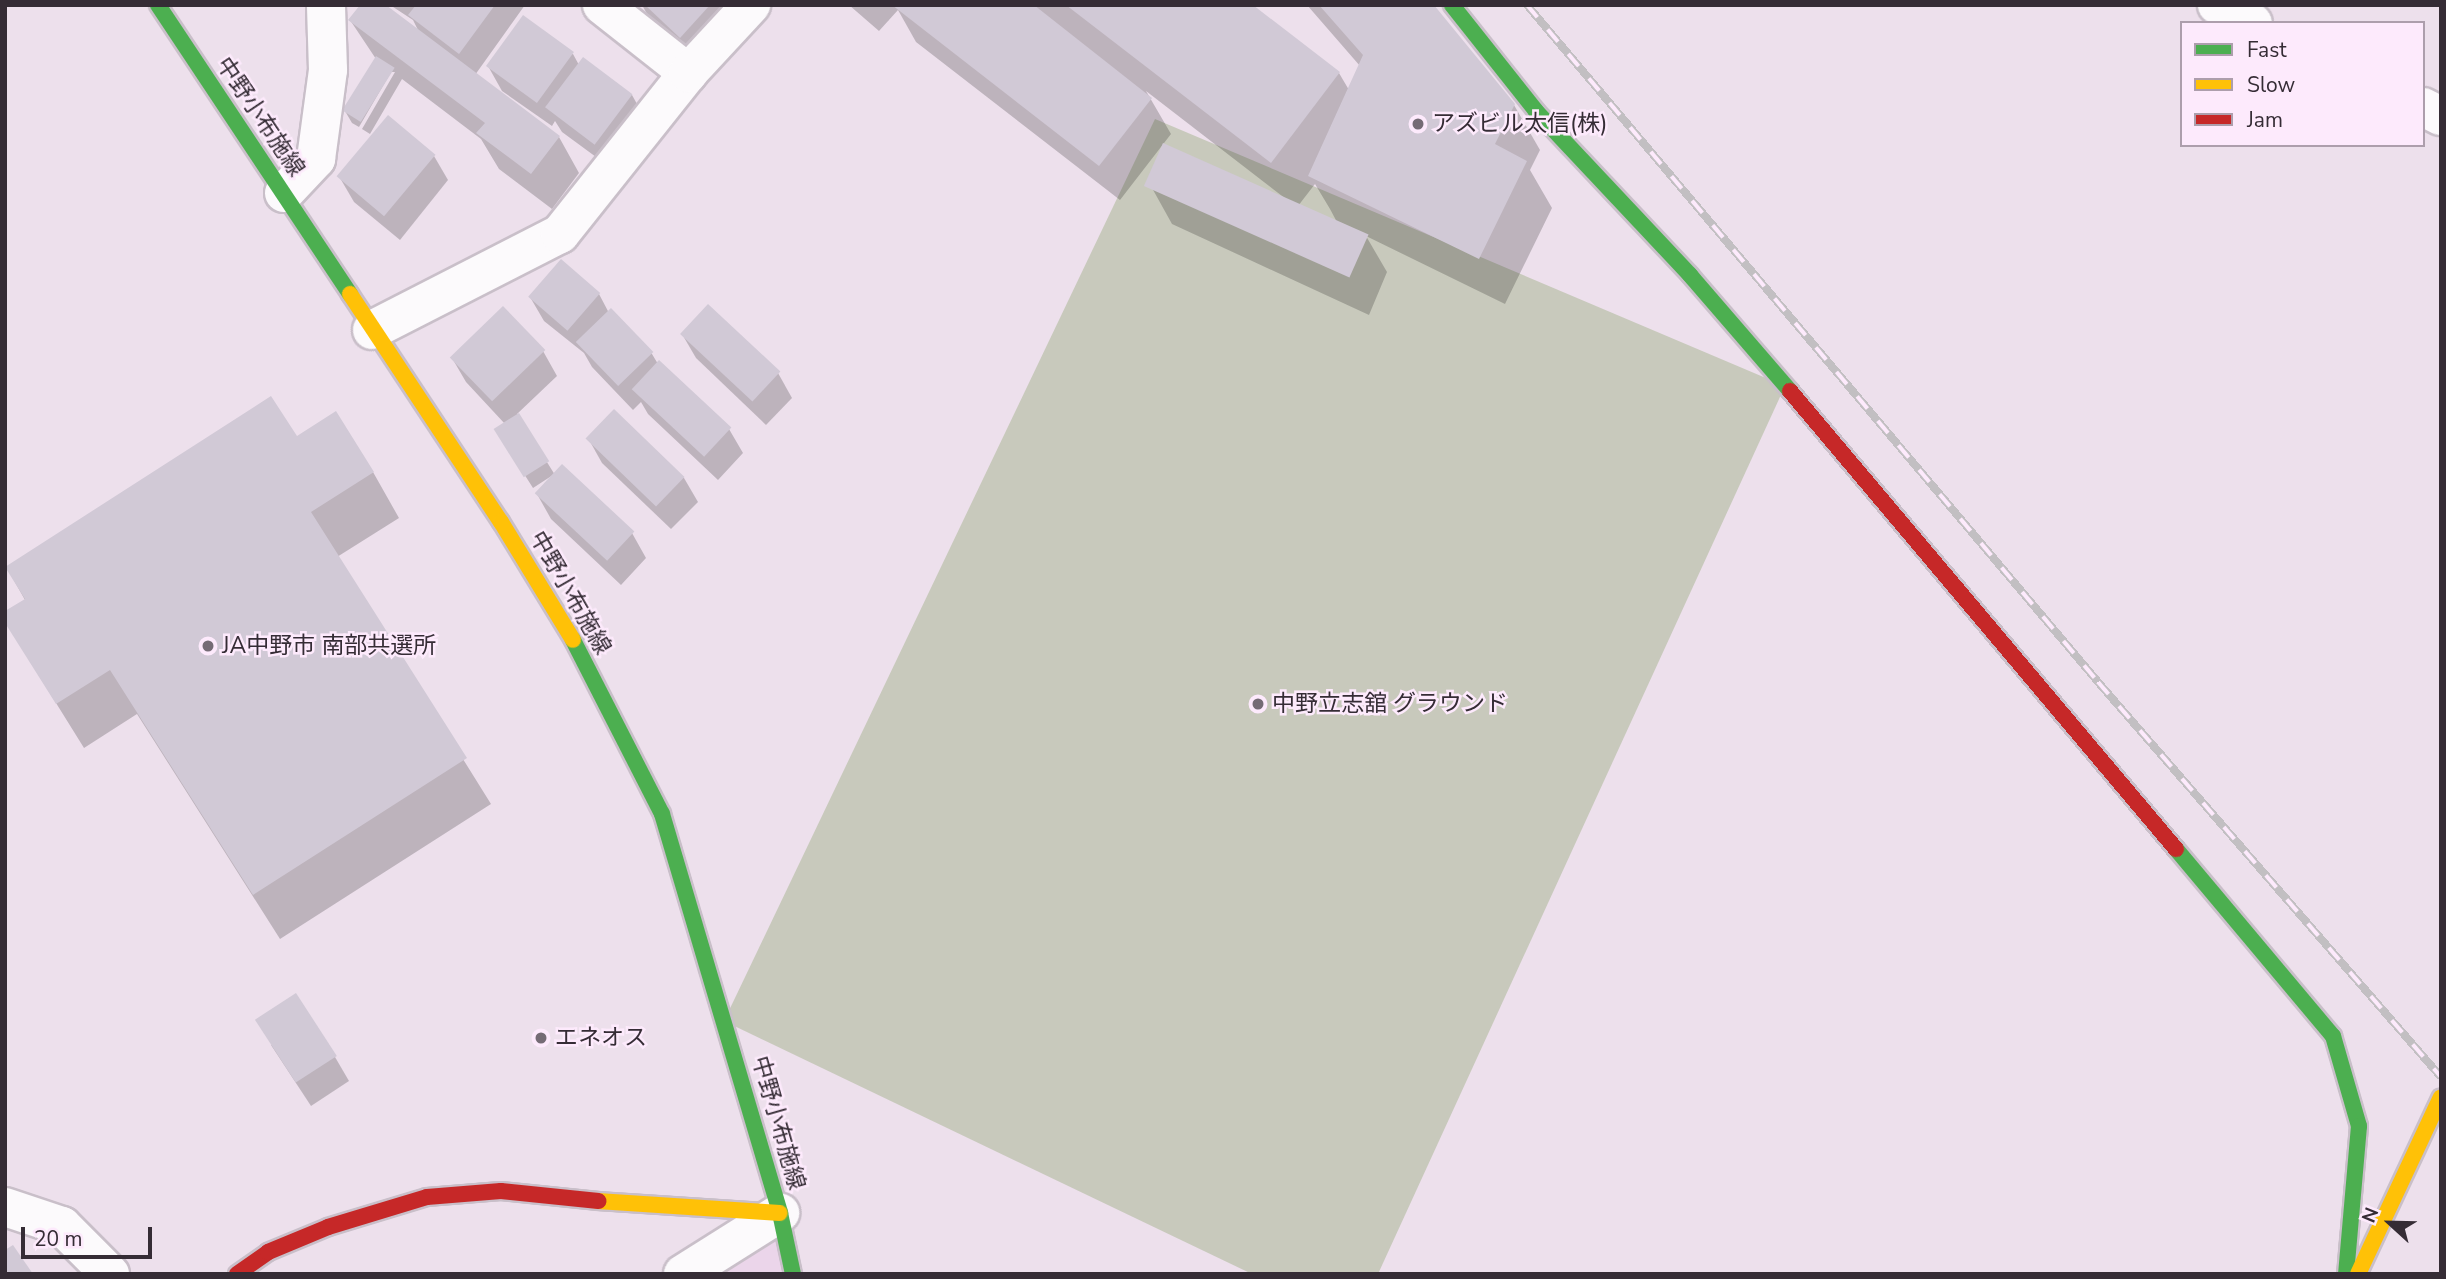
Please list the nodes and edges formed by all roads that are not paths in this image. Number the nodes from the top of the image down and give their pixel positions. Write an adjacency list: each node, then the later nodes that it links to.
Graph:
1 (158, 5): 11 (street, 中野小布施線)
2 (326, 5): 11 (street)
3 (602, 5): 8 (street)
4 (751, 5): 8 (street)
5 (1452, 5): 20 (street)
6 (2217, 5): 7 (street)
7 (2249, 21)
8 (688, 73): 12 (street)
9 (2425, 108): 10 (street)
10 (2441, 116)
11 (284, 193): 12 (street, 中野小布施線)
12 (372, 330): 15 (street, 中野小布施線)
13 (2441, 1097): 21 (street)
14 (5, 1207): 16 (street)
15 (780, 1213): 17 (street); 18 (street); 19 (street, 中野小布施線)
16 (110, 1274)
17 (237, 1274)
18 (683, 1274)
19 (793, 1274)
20 (2346, 1274)
21 (2358, 1274)

